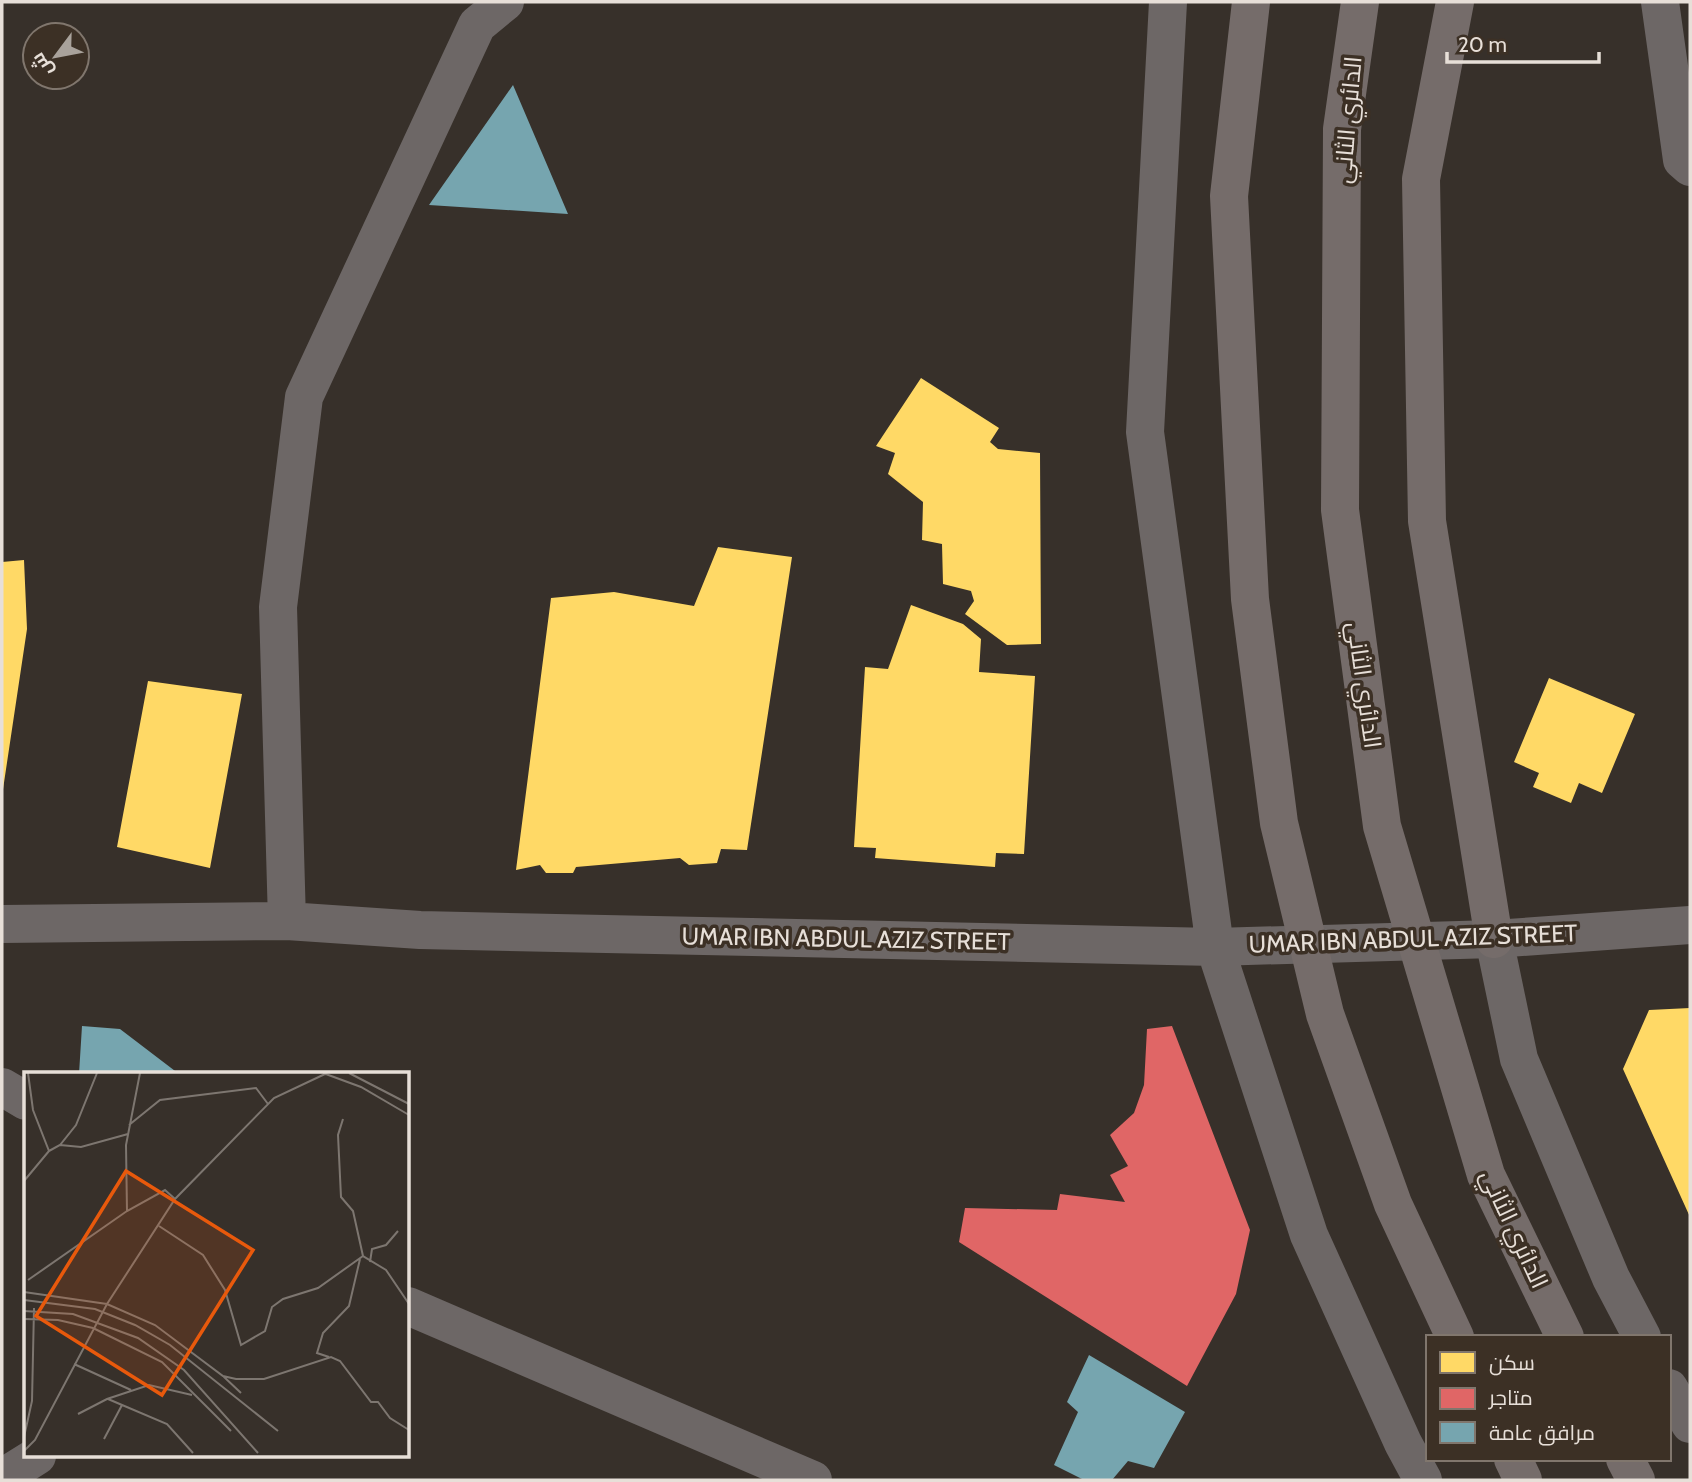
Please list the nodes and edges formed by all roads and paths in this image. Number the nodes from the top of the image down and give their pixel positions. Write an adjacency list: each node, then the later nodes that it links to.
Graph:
1 (505, 2): 8 (street)
2 (1168, 2): 12 (street)
3 (1251, 2): 16 (highway)
4 (1360, 2): 17 (highway, الدائري الثاني)
5 (1455, 2): 11 (highway)
6 (1660, 2): 7 (street)
7 (1690, 167)
8 (287, 921): 9 (street, UMAR IBN ABDUL AZIZ STREET); 12 (street, UMAR IBN ABDUL AZIZ STREET)
9 (2, 924)
10 (1690, 925): 11 (street, UMAR IBN ABDUL AZIZ STREET)
11 (1494, 939): 12 (street, UMAR IBN ABDUL AZIZ STREET); 18 (street)
12 (1215, 947): 26 (street)
13 (2, 1087): 14 (street)
14 (24, 1100)
15 (410, 1307): 25 (street)
16 (1454, 1335)
17 (1564, 1335)
18 (1641, 1335)
19 (1671, 1391): 20 (street)
20 (1690, 1424)
21 (34, 1458): 24 (street)
22 (1514, 1461): 27 (highway)
23 (1626, 1461): 28 (highway)
24 (2, 1478)
25 (813, 1480)
26 (1423, 1480)
27 (1522, 1480)
28 (1636, 1480)

